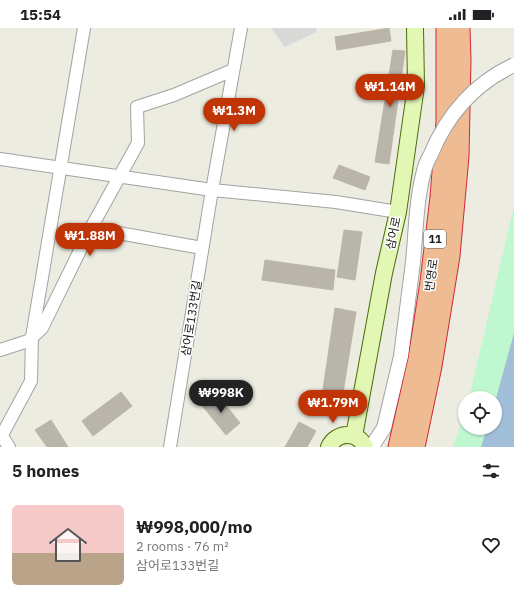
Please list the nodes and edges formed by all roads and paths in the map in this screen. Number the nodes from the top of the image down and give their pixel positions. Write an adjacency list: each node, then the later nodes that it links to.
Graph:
1 (84, 28): 9 (street)
2 (241, 28): 7 (street, 삼어로133번길)
3 (415, 28): 12 (main road, 삼어로)
4 (446, 28): 24 (highway, 번영로 / 11)
5 (460, 28): 25 (highway, 번영로 / 11)
6 (514, 65): 23 (street, bridge)
7 (233, 70): 10 (street); 11 (street, 삼어로133번길)
8 (0, 159): 9 (street)
9 (60, 168): 10 (street); 15 (street)
10 (120, 176): 11 (street); 13 (street)
11 (212, 190): 12 (street); 14 (street, 삼어로133번길)
12 (398, 212): 18 (main road, 삼어로)
13 (91, 228): 14 (street); 15 (street)
14 (202, 248): 20 (street, 삼어로133번길)
15 (32, 337): 16 (street); 17 (street)
16 (0, 350)
17 (1, 434): 19 (street)
18 (354, 436): 21 (main road); 22 (main road)
19 (9, 447)
20 (170, 447)
21 (330, 447)
22 (365, 447)
23 (368, 447)
24 (398, 447)
25 (415, 447)

